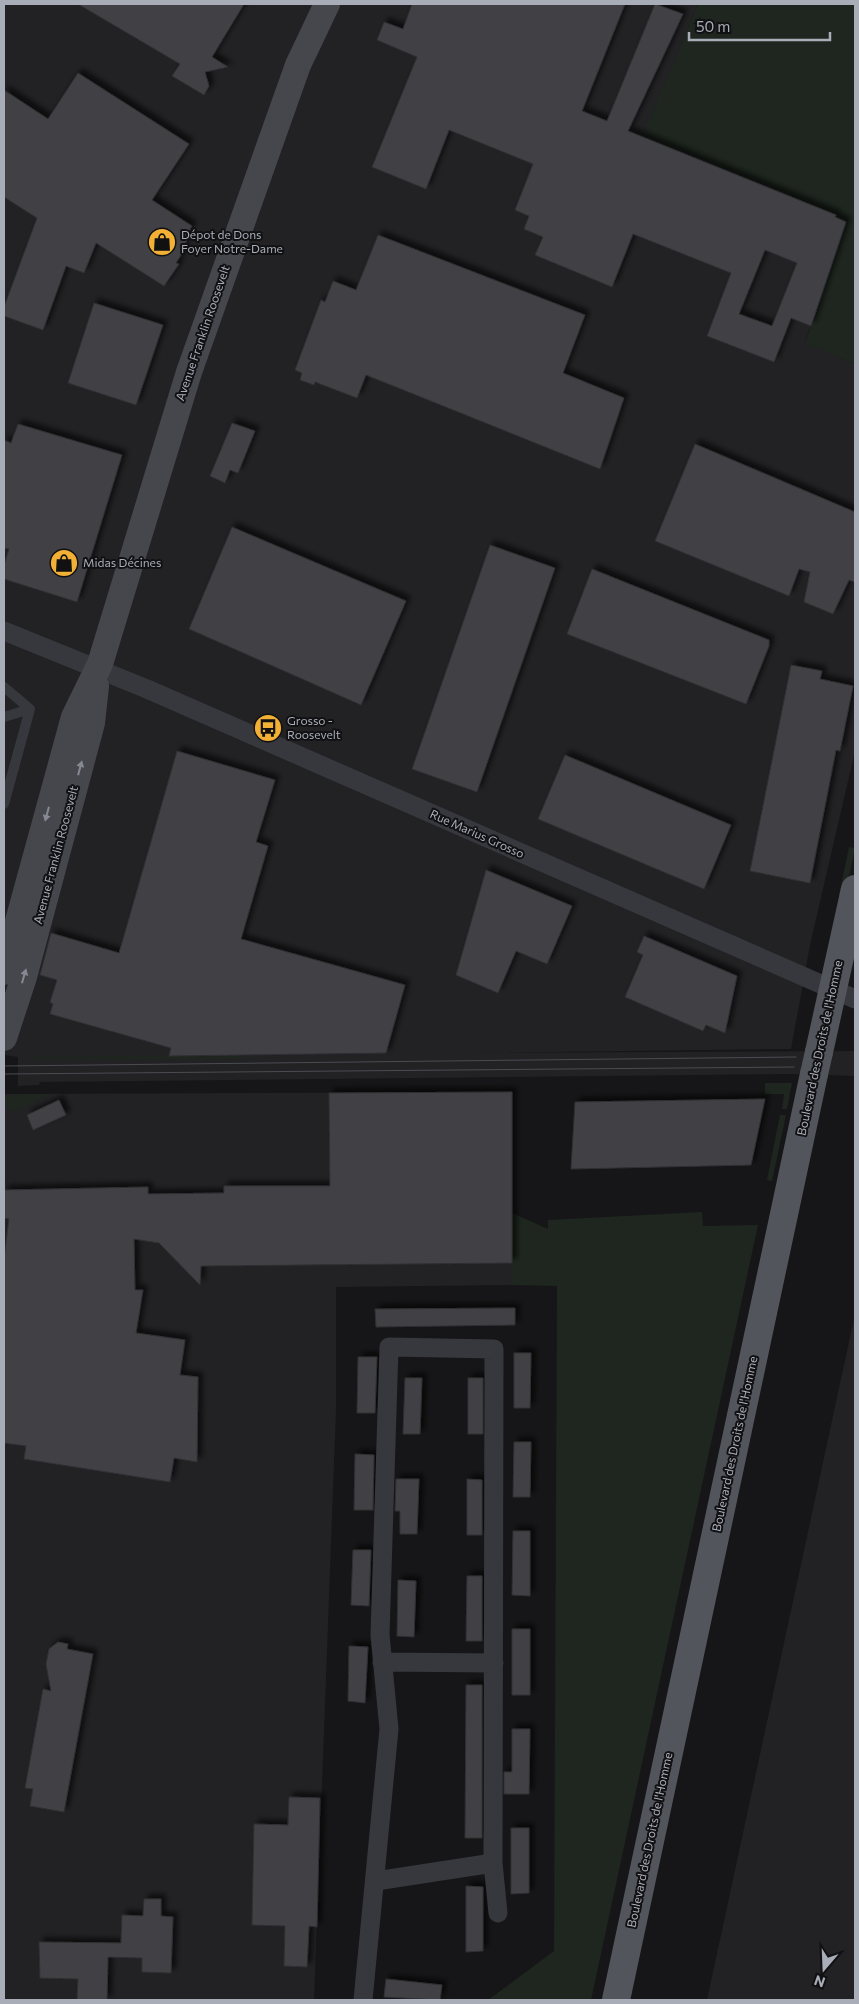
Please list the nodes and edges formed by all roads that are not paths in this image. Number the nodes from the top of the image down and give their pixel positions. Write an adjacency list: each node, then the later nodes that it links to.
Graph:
1 (328, 4): 3 (street, Avenue Franklin Roosevelt)
2 (4, 631): 3 (street, Rue Marius Grosso)
3 (98, 670): 9 (street, Avenue Franklin Roosevelt, one-way to 9); 10 (street, Rue Marius Grosso); 11 (street, Avenue Franklin Roosevelt, one-way to 3)
4 (4, 687): 5 (lane)
5 (30, 709): 6 (lane); 7 (lane)
6 (4, 717)
7 (4, 804)
8 (855, 888): 10 (main road, Boulevard des Droits de l'Homme)
9 (4, 972)
10 (844, 995): 18 (main road, Boulevard des Droits de l'Homme)
11 (6, 1030)
12 (382, 1662): 13 (street); 13 (street); 15 (street)
13 (494, 1662): 14 (street)
14 (493, 1863): 15 (street); 16 (street)
15 (376, 1881): 17 (street)
16 (498, 1913)
17 (363, 2000)
18 (616, 2000)

